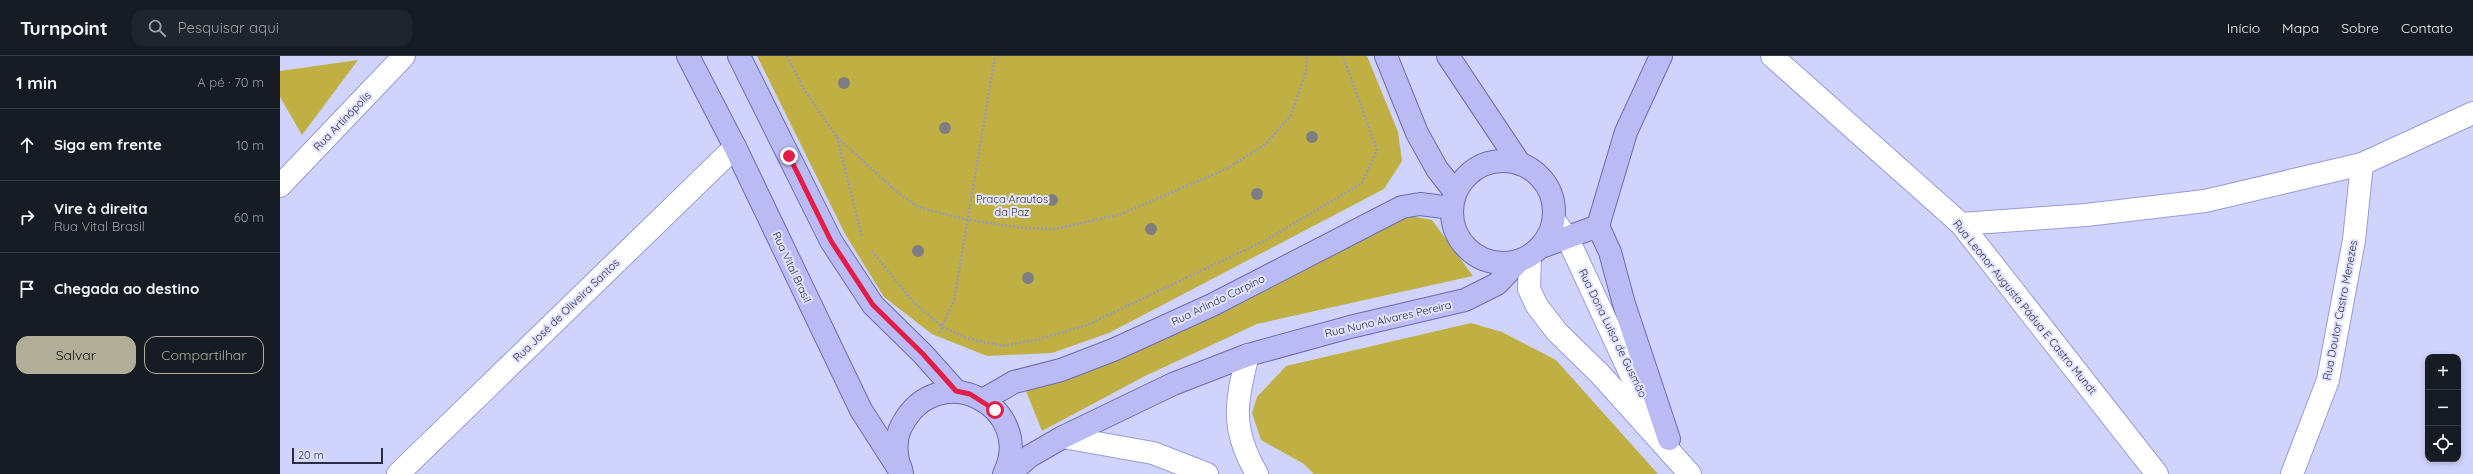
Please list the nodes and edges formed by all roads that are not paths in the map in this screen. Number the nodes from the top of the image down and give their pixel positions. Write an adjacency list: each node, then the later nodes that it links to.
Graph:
1 (404, 56): 12 (street, Rua Artinópolis)
2 (688, 56): 9 (main road, Rua Vital Brasil)
3 (739, 56): 20 (main road)
4 (1386, 56): 13 (main road)
5 (1448, 56): 10 (main road)
6 (1661, 56): 16 (main road)
7 (1772, 56): 15 (street, Rua Leonor Augusta Pádua E Castro Mundt)
8 (2473, 113): 11 (street)
9 (735, 147): 25 (street, Rua José de Oliveira Santos); 26 (main road, Rua Vital Brasil)
10 (1520, 164): 13 (main road); 14 (main road)
11 (2362, 164): 15 (street); 32 (street, Rua Doutor Castro Menezes)
12 (280, 186)
13 (1454, 200): 18 (main road); 21 (main road, Rua Arlindo Carpino)
14 (1554, 220): 17 (street, Rua Dona Luísa de Gusmão); 18 (main road)
15 (1961, 224): 31 (street, Rua Leonor Augusta Pádua E Castro Mundt)
16 (1598, 226): 17 (main road); 23 (main road)
17 (1568, 239): 18 (main road); 23 (street, Rua Dona Luísa de Gusmão)
18 (1531, 255): 19 (main road, Rua Nuno Alvares Pereira); 24 (street, Rua Dona Luísa de Gusmão)
19 (1248, 355): 22 (main road); 30 (street)
20 (956, 391): 21 (main road); 26 (main road)
21 (983, 400): 27 (main road)
22 (1063, 437): 28 (main road); 29 (street)
23 (1669, 439): 24 (street, Rua Dona Luísa de Gusmão)
24 (1687, 470)
25 (398, 474)
26 (903, 474)
27 (1004, 474)
28 (1009, 474)
29 (1207, 474)
30 (1257, 474)
31 (2157, 474)
32 (2292, 474)

